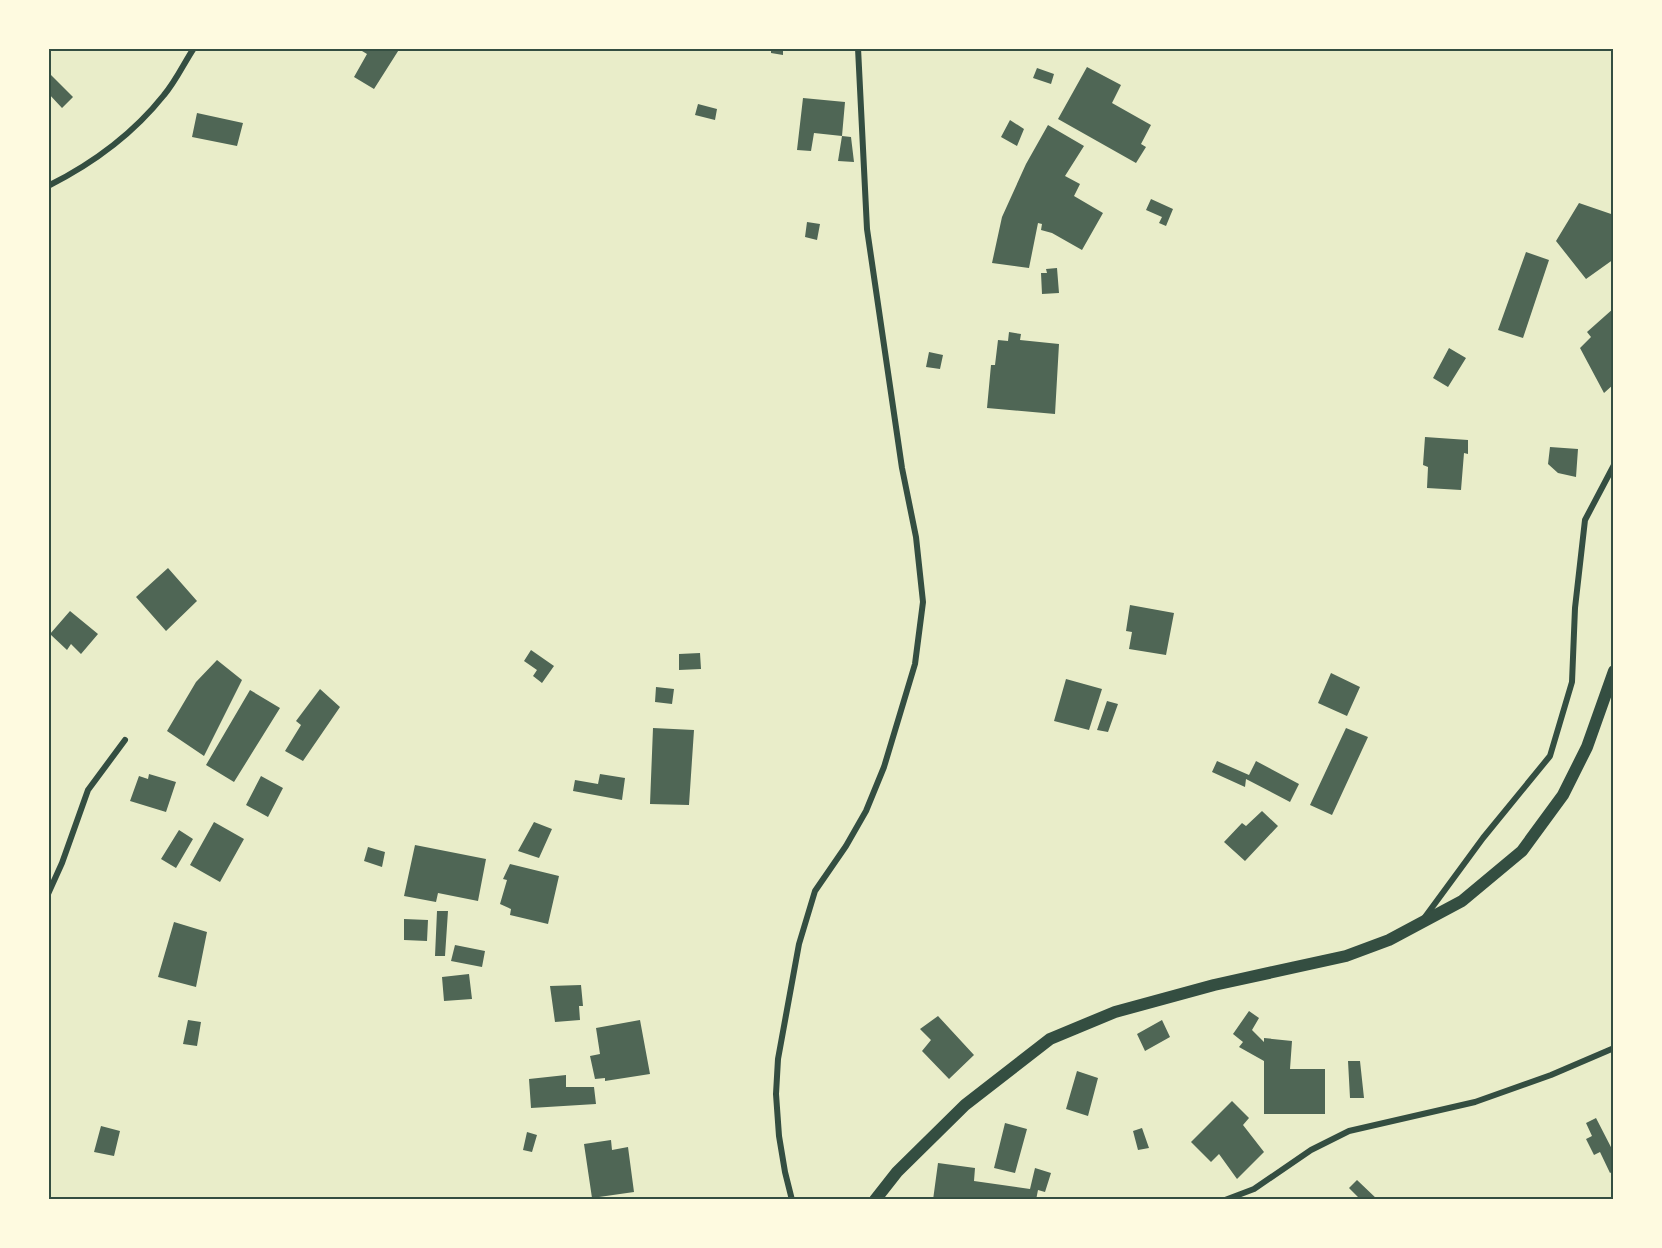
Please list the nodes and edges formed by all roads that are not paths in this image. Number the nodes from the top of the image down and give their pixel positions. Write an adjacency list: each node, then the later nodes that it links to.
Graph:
1 (194, 48): 3 (street)
2 (858, 48): 10 (street)
3 (48, 186)
4 (1614, 465): 8 (street)
5 (1614, 671): 8 (main road)
6 (125, 740): 7 (street)
7 (48, 894)
8 (1419, 924): 11 (main road)
9 (1614, 1048): 12 (street)
10 (792, 1200)
11 (875, 1200)
12 (1225, 1200)

